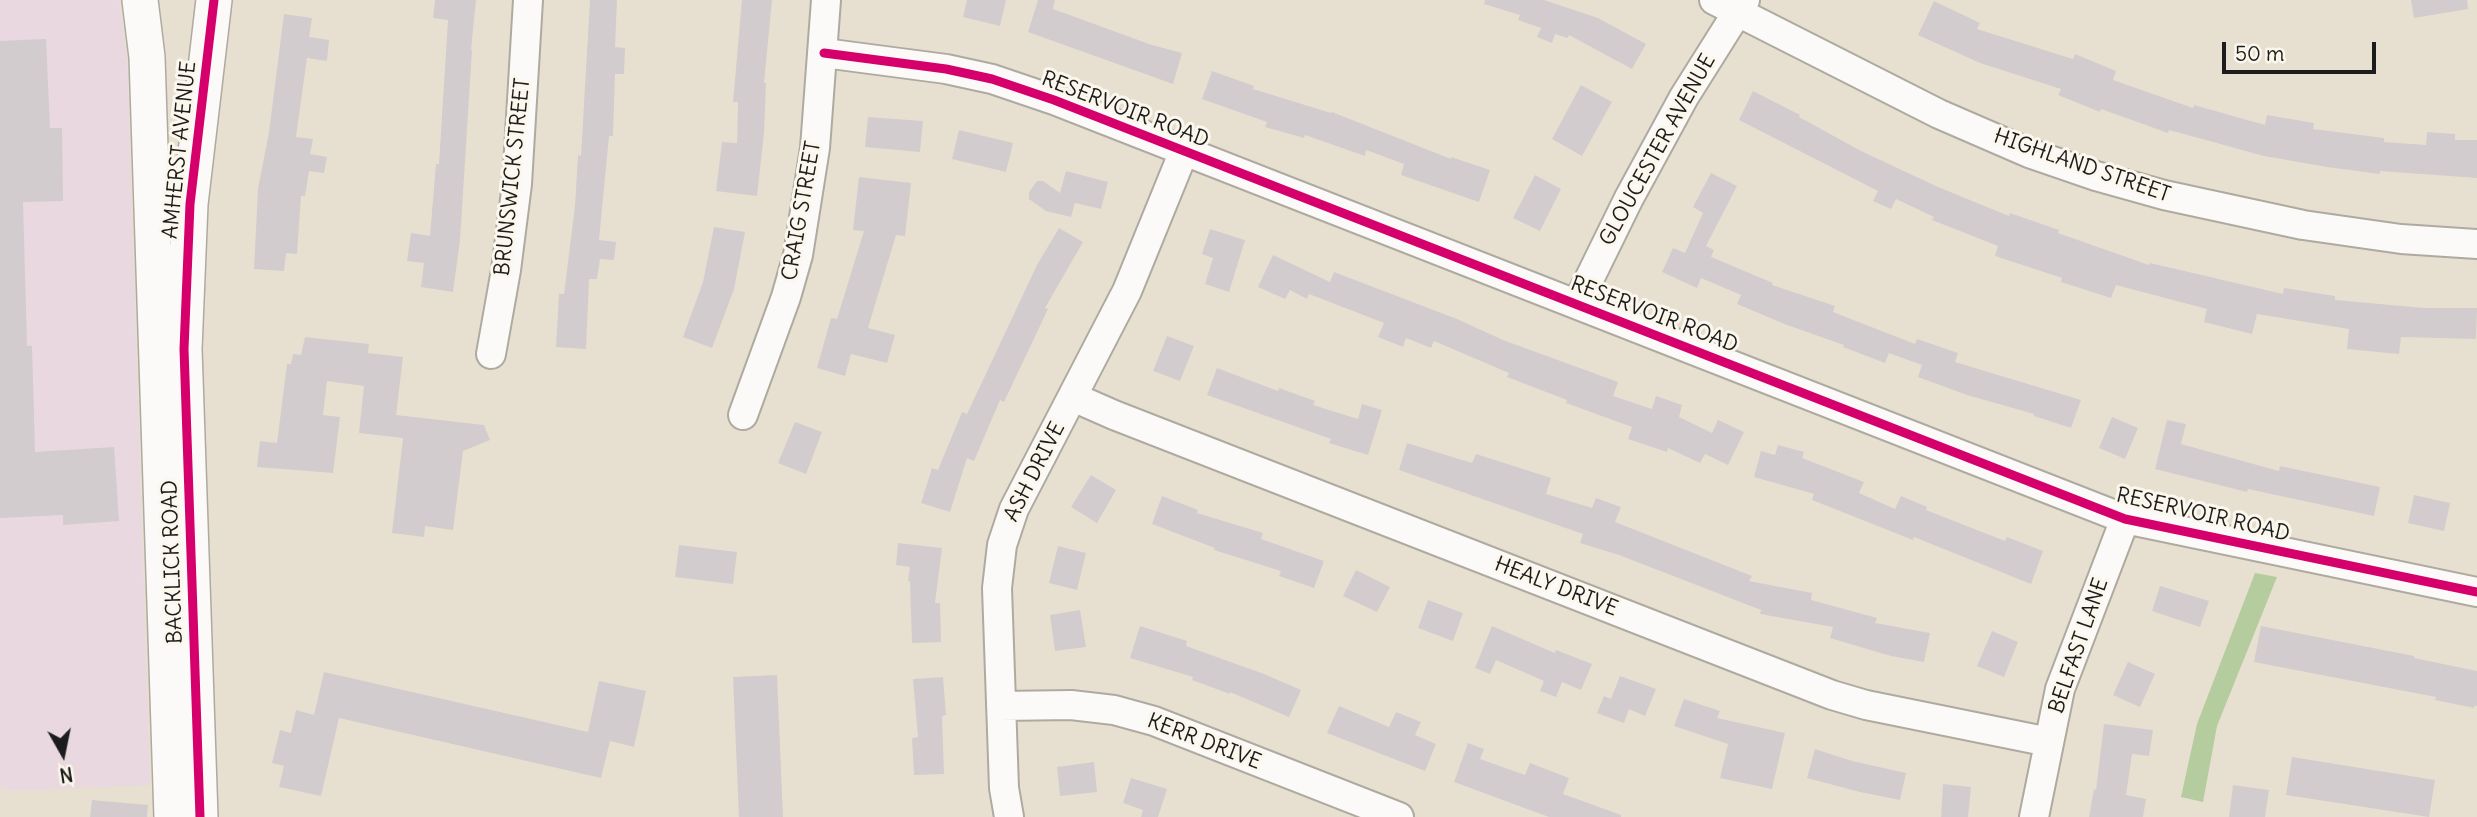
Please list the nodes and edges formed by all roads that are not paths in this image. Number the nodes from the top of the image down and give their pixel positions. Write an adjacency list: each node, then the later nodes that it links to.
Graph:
1 (140, 0): 18 (main road, BACKLICK ROAD)
2 (214, 0): 10 (main road, AMHERST AVENUE)
3 (528, 0): 11 (street, BRUNSWICK STREET)
4 (826, 0): 6 (street, CRAIG STREET)
5 (1732, 4): 8 (street, HIGHLAND STREET); 9 (street, GLOUCESTER AVENUE)
6 (824, 53): 7 (street, RESERVOIR ROAD); 13 (street, CRAIG STREET)
7 (1184, 151): 9 (street, RESERVOIR ROAD); 12 (street, ASH DRIVE)
8 (2477, 244)
9 (1577, 304): 14 (street, RESERVOIR ROAD)
10 (185, 305): 19 (main road, BACKLICK ROAD)
11 (491, 354)
12 (1073, 397): 16 (street, ASH DRIVE); 17 (street, HEALY DRIVE)
13 (743, 415)
14 (2125, 519): 15 (street, RESERVOIR ROAD); 17 (street, BELFAST LANE)
15 (2477, 592)
16 (1001, 706): 20 (street, ASH DRIVE); 21 (street, KERR DRIVE)
17 (2049, 742): 22 (street, BELFAST LANE)
18 (172, 817)
19 (200, 817)
20 (1009, 817)
21 (1399, 817)
22 (2034, 817)

